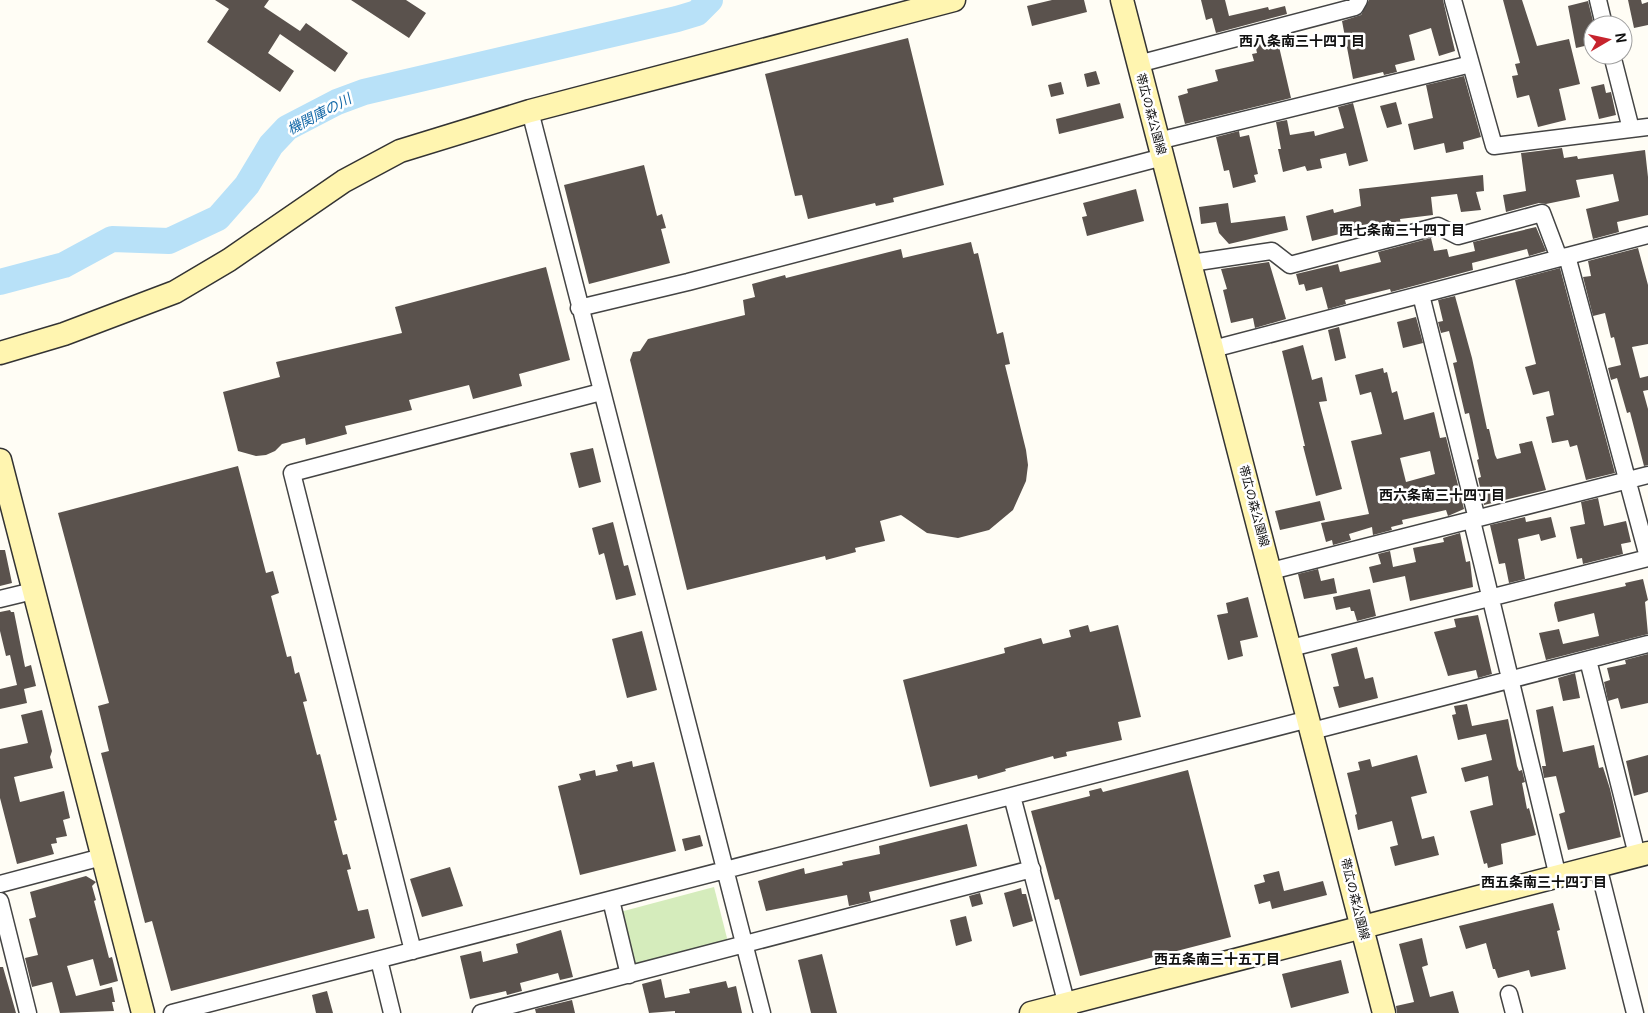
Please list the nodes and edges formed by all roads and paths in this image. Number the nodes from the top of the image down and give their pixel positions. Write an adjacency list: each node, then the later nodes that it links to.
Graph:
1 (954, 0): 10 (street)
2 (1122, 0): 7 (street, 帯広の森公園線)
3 (1358, 0): 7 (street)
4 (1453, 0): 8 (street)
5 (1598, 0): 6 (street)
6 (1602, 15)
7 (1138, 64): 13 (street, 帯広の森公園線)
8 (1471, 64): 12 (street); 13 (street)
9 (1615, 65): 12 (street)
10 (530, 111): 18 (street); 20 (street)
11 (1648, 127): 12 (street)
12 (1631, 129)
13 (1160, 149): 16 (street, 帯広の森公園線); 18 (street)
14 (1648, 235): 15 (street)
15 (1563, 257): 16 (street); 17 (street); 24 (street)
16 (1191, 264): 19 (street, 帯広の森公園線)
17 (1421, 295): 19 (street); 26 (street)
18 (579, 308): 21 (street)
19 (1213, 349): 28 (street, 帯広の森公園線)
20 (0, 352)
21 (601, 392): 41 (street); 49 (street)
22 (0, 460): 25 (street)
23 (1648, 475): 24 (street)
24 (1627, 481): 26 (street); 27 (street)
25 (4, 490): 29 (street)
26 (1475, 520): 28 (street); 31 (street)
27 (1648, 558): 31 (street)
28 (1270, 571): 33 (street, 帯広の森公園線)
29 (33, 591): 30 (street); 39 (street)
30 (0, 599)
31 (1490, 599): 33 (street); 35 (street)
32 (1648, 644): 34 (street)
33 (1290, 648): 36 (street, 帯広の森公園線)
34 (1588, 660): 35 (street); 38 (street)
35 (1510, 681): 36 (street); 43 (street)
36 (1310, 725): 37 (street); 47 (street, 帯広の森公園線)
37 (1012, 796): 41 (street); 42 (street)
38 (1642, 854): 40 (street)
39 (102, 857): 44 (street); 55 (street)
40 (1598, 866): 43 (street); 63 (street)
41 (725, 870): 46 (street); 48 (street)
42 (1032, 870): 48 (street); 53 (street)
43 (1558, 877): 47 (street)
44 (0, 884)
45 (0, 900): 54 (street)
46 (611, 900): 49 (street); 51 (street)
47 (1362, 927): 53 (street); 61 (street, 帯広の森公園線)
48 (744, 944): 51 (street); 59 (street)
49 (413, 951): 50 (street)
50 (378, 960): 56 (street); 57 (street)
51 (629, 975): 58 (street)
52 (1509, 994): 62 (street)
53 (1068, 1008): 60 (street)
54 (28, 1013)
55 (143, 1013)
56 (172, 1013)
57 (392, 1013)
58 (481, 1013)
59 (762, 1013)
60 (1031, 1013)
61 (1384, 1013)
62 (1514, 1013)
63 (1635, 1013)

